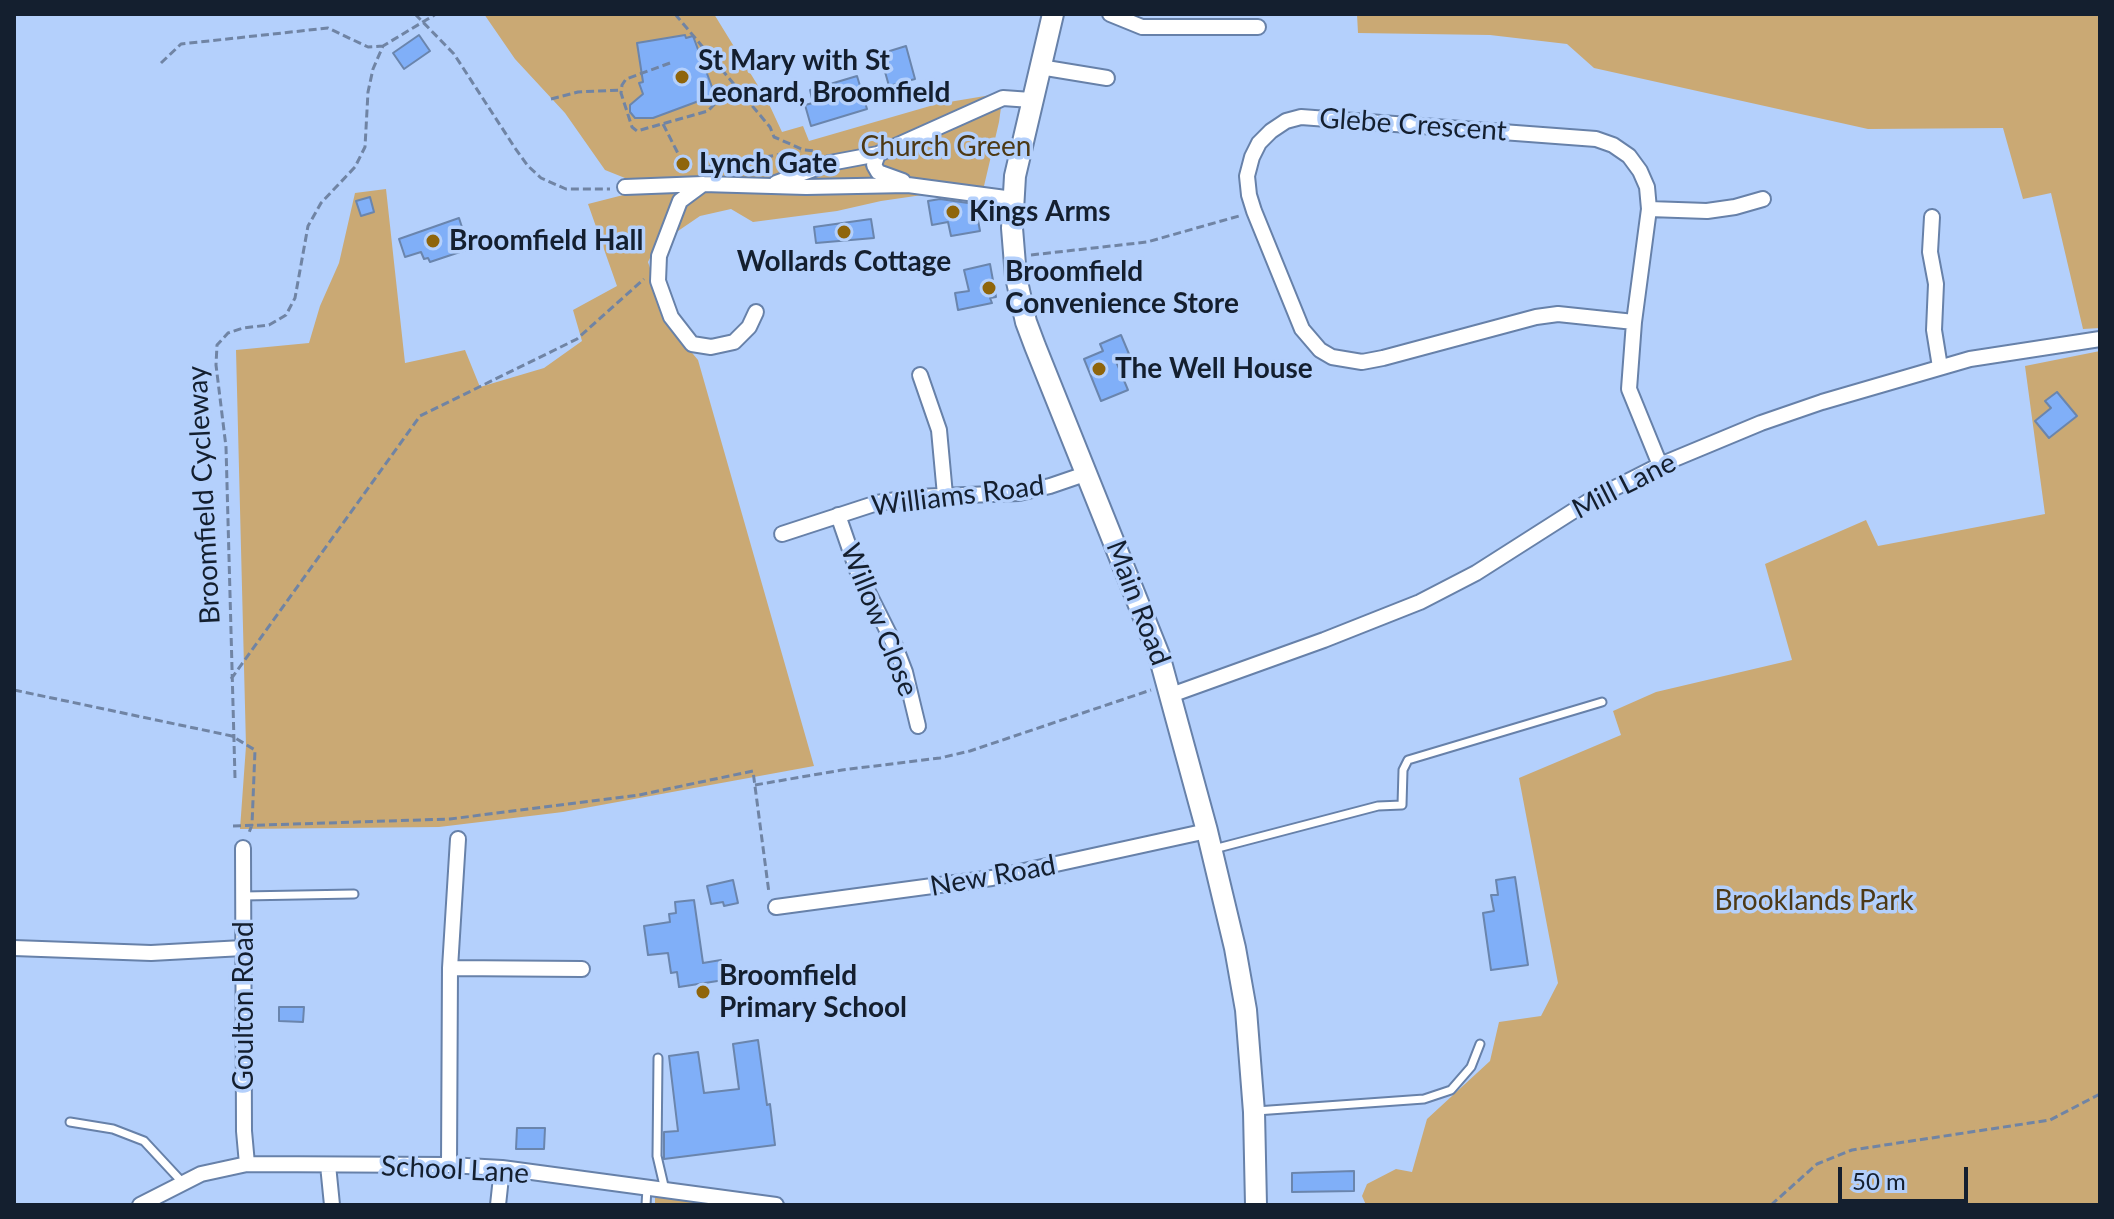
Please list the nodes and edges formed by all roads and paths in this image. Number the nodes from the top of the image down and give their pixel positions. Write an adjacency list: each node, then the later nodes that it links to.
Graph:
1 (415, 14): 7 (path)
2 (436, 14): 7 (path)
3 (675, 14): 14 (path)
4 (1053, 14): 12 (main road, Main Road)
5 (1110, 14): 6 (street)
6 (1235, 20): 8 (street)
7 (420, 21): 9 (path); 25 (path)
8 (1258, 27)
9 (383, 46): 10 (path); 44 (path, Broomfield Cycleway)
10 (161, 63)
11 (670, 63): 15 (path)
12 (1040, 67): 13 (street); 17 (main road, Main Road)
13 (1107, 78)
14 (735, 84): 18 (path); 19 (path)
15 (621, 90): 16 (path); 18 (path)
16 (551, 99)
17 (1031, 100): 21 (street); 27 (main road, Main Road)
18 (663, 124): 23 (path)
19 (804, 150): 20 (path); 22 (path)
20 (817, 151)
21 (878, 154): 24 (street); 26 (street)
22 (702, 168)
23 (699, 184): 24 (street); 25 (street); 33 (street)
24 (770, 185): 26 (street)
25 (625, 187)
26 (930, 187): 27 (street)
27 (1013, 199): 32 (main road, Main Road)
28 (1763, 199): 29 (street)
29 (1649, 209): 30 (street, Glebe Crescent); 35 (street, Glebe Crescent)
30 (1254, 211): 32 (path); 35 (street, Glebe Crescent)
31 (1932, 217): 37 (street)
32 (1014, 257): 40 (main road, Main Road)
33 (657, 267): 34 (street); 44 (path)
34 (756, 312)
35 (1634, 322): 39 (street, Glebe Crescent)
36 (2100, 339): 37 (street, Mill Lane)
37 (1940, 367): 39 (street, Mill Lane)
38 (920, 375): 41 (street)
39 (1660, 465): 46 (street, Mill Lane)
40 (1088, 473): 41 (street, Williams Road); 46 (main road, Main Road)
41 (945, 495): 42 (street, Williams Road)
42 (838, 515): 43 (street, Williams Road); 48 (street, Willow Close)
43 (782, 534)
44 (231, 679): 49 (path, Broomfield Cycleway)
45 (14, 690): 49 (path)
46 (1163, 692): 51 (path); 55 (main road, Main Road)
47 (1602, 702): 55 (lane)
48 (918, 726)
49 (232, 736): 50 (path, Broomfield Cycleway); 52 (path)
50 (235, 778)
51 (755, 785): 52 (path); 59 (path)
52 (252, 825): 53 (path)
53 (233, 826)
54 (458, 839): 62 (street)
55 (1210, 840): 59 (street, New Road); 67 (main road, Main Road)
56 (243, 848): 58 (street, Goulton Road)
57 (354, 894): 58 (lane)
58 (243, 896): 61 (street, Goulton Road)
59 (776, 907)
60 (14, 948): 61 (street)
61 (243, 948): 69 (street, Goulton Road)
62 (450, 968): 63 (street); 71 (street)
63 (582, 969)
64 (1480, 1044): 67 (lane)
65 (658, 1058): 75 (lane)
66 (2100, 1094): 82 (path)
67 (1254, 1112): 81 (main road, Main Road)
68 (70, 1122): 73 (lane)
69 (247, 1164): 70 (street, School Lane); 73 (street, School Lane)
70 (328, 1165): 71 (street, School Lane); 77 (street)
71 (449, 1165): 72 (street, School Lane)
72 (502, 1168): 74 (street, School Lane); 78 (street)
73 (183, 1183): 76 (street, School Lane)
74 (647, 1188): 75 (street, School Lane); 79 (lane)
75 (665, 1190): 80 (street, School Lane)
76 (140, 1205)
77 (332, 1205)
78 (498, 1205)
79 (646, 1205)
80 (776, 1205)
81 (1256, 1205)
82 (1771, 1205)

